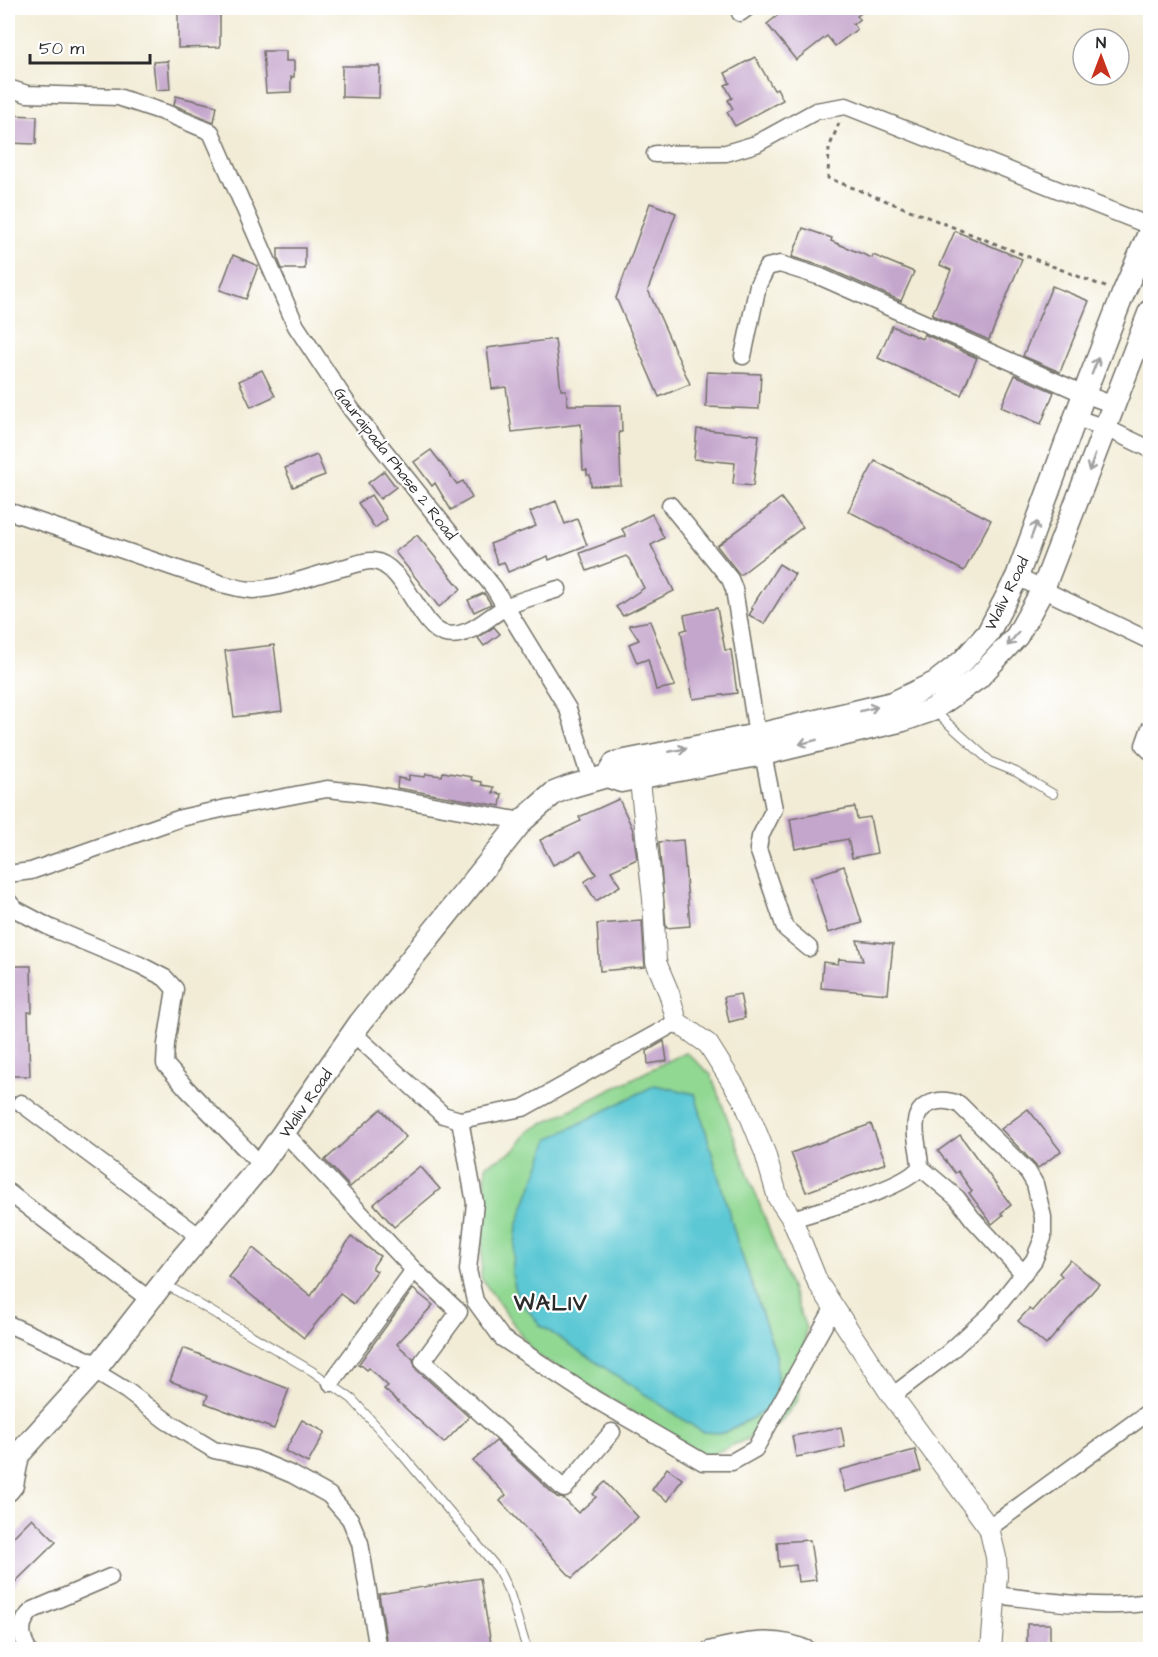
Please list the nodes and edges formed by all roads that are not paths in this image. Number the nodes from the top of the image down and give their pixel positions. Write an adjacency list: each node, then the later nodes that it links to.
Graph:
1 (8, 88): 17 (street, Gauraipada Phase 2 Road)
2 (655, 154): 3 (street)
3 (1150, 226)
4 (1150, 231): 7 (main road, Waliv Road, one-way to 4)
5 (1150, 310): 8 (main road, Waliv Road)
6 (743, 356): 7 (street)
7 (1084, 394): 8 (street); 9 (main road, Waliv Road)
8 (1114, 405): 10 (main road, Waliv Road)
9 (1076, 418): 10 (street); 14 (main road, Waliv Road, one-way to 9)
10 (1106, 428): 11 (street); 16 (main road, Waliv Road, one-way to 16)
11 (1150, 449)
12 (670, 505): 21 (street)
13 (8, 511): 17 (street)
14 (1017, 577): 16 (street); 21 (main road, Waliv Road, one-way to 14)
15 (558, 589): 17 (street)
16 (1043, 589): 18 (street); 19 (main road, Waliv Road, one-way to 19)
17 (507, 606): 24 (street, Gauraipada Phase 2 Road)
18 (1150, 641)
19 (932, 710): 21 (main road, Waliv Road, one-way to 21); 25 (lane)
20 (1150, 728): 22 (street)
21 (760, 744): 23 (main road, Waliv Road); 29 (street)
22 (1150, 751)
23 (639, 767): 24 (main road, Waliv Road); 30 (street)
24 (599, 779): 26 (main road, Waliv Road)
25 (1053, 794)
26 (522, 821): 27 (street); 31 (main road, Waliv Road)
27 (8, 874)
28 (8, 901): 35 (street)
29 (809, 948)
30 (677, 1022): 33 (street); 38 (street)
31 (353, 1033): 33 (street); 34 (main road, Waliv Road)
32 (21, 1103): 39 (street)
33 (460, 1120): 43 (street)
34 (284, 1132): 35 (main road, Waliv Road); 40 (street)
35 (261, 1165): 39 (main road, Waliv Road)
36 (920, 1167): 38 (street); 41 (street); 41 (street)
37 (8, 1192): 42 (street)
38 (792, 1219): 43 (street)
39 (200, 1238): 42 (main road, Waliv Road)
40 (414, 1270): 46 (street); 49 (street)
41 (1023, 1274): 47 (street)
42 (157, 1292): 45 (main road, Waliv Road); 46 (lane)
43 (834, 1307): 47 (street)
44 (8, 1324): 45 (street)
45 (97, 1368): 50 (main road, Waliv Road); 57 (street)
46 (331, 1383): 58 (lane)
47 (892, 1396): 52 (street)
48 (1150, 1411): 52 (street)
49 (612, 1432)
50 (13, 1457): 51 (main road, Waliv Road)
51 (8, 1490)
52 (989, 1528): 54 (street)
53 (110, 1577): 56 (street)
54 (996, 1595): 55 (street); 61 (street)
55 (1150, 1602)
56 (28, 1650)
57 (378, 1650)
58 (529, 1650)
59 (709, 1650): 60 (street)
60 (809, 1650)
61 (991, 1650)

